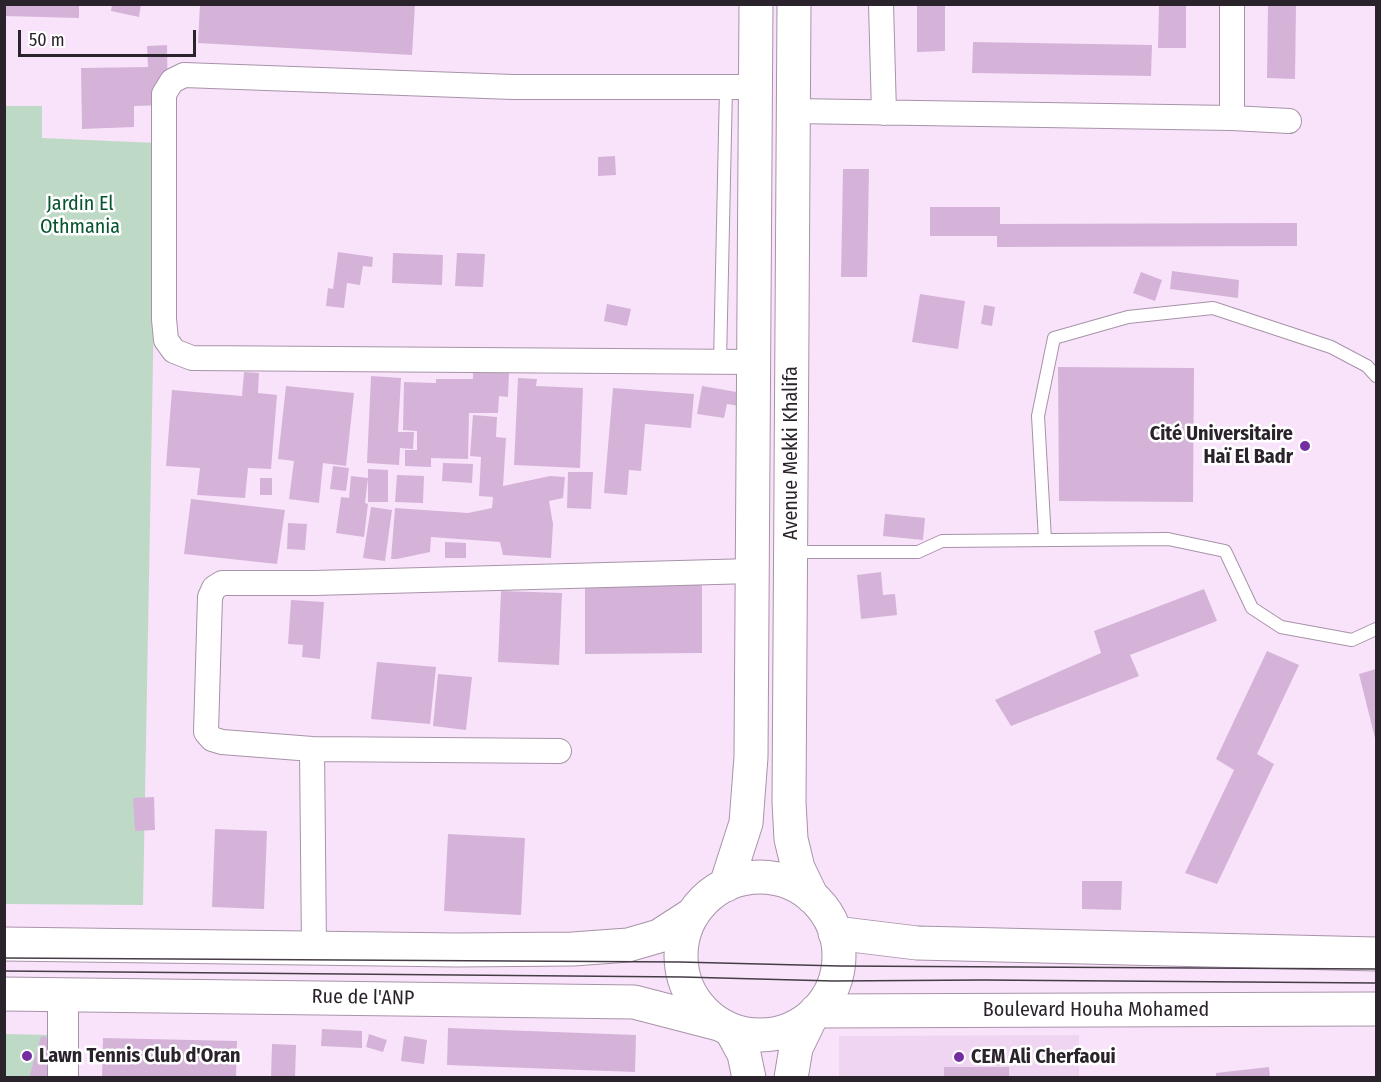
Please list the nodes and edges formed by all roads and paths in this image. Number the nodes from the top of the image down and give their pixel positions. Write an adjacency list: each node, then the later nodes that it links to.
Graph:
1 (756, 4): 5 (main road, Avenue Mekki Khalifa)
2 (794, 4): 6 (main road, Avenue Mekki Khalifa)
3 (881, 4): 7 (street)
4 (1232, 4): 8 (street)
5 (741, 87): 10 (lane); 10 (street); 11 (main road, Avenue Mekki Khalifa)
6 (793, 111): 7 (street); 14 (main road, Avenue Mekki Khalifa)
7 (884, 113): 8 (street)
8 (1232, 118): 9 (street)
9 (1289, 121)
10 (720, 362): 11 (street)
11 (753, 362): 15 (main road, Avenue Mekki Khalifa)
12 (1377, 376): 13 (lane)
13 (1045, 540): 14 (lane); 16 (lane)
14 (790, 552): 20 (main road, Avenue Mekki Khalifa)
15 (752, 571): 17 (street); 19 (main road, Avenue Mekki Khalifa)
16 (1377, 629)
17 (312, 748): 18 (street); 24 (street)
18 (559, 751)
19 (726, 885): 20 (main road); 21 (main road)
20 (812, 897): 22 (main road)
21 (693, 914): 24 (main road); 30 (main road)
22 (835, 933): 25 (main road); 29 (main road)
23 (4, 944): 24 (main road)
24 (314, 948)
25 (1377, 954)
26 (4, 994): 27 (main road, Rue de l'ANP)
27 (63, 995): 30 (main road, Rue de l'ANP); 31 (street)
28 (1377, 1009): 29 (main road, Boulevard Houha Mohamed)
29 (813, 1015): 30 (main road); 33 (main road)
30 (725, 1027): 32 (main road)
31 (63, 1077)
32 (749, 1077)
33 (792, 1077)

